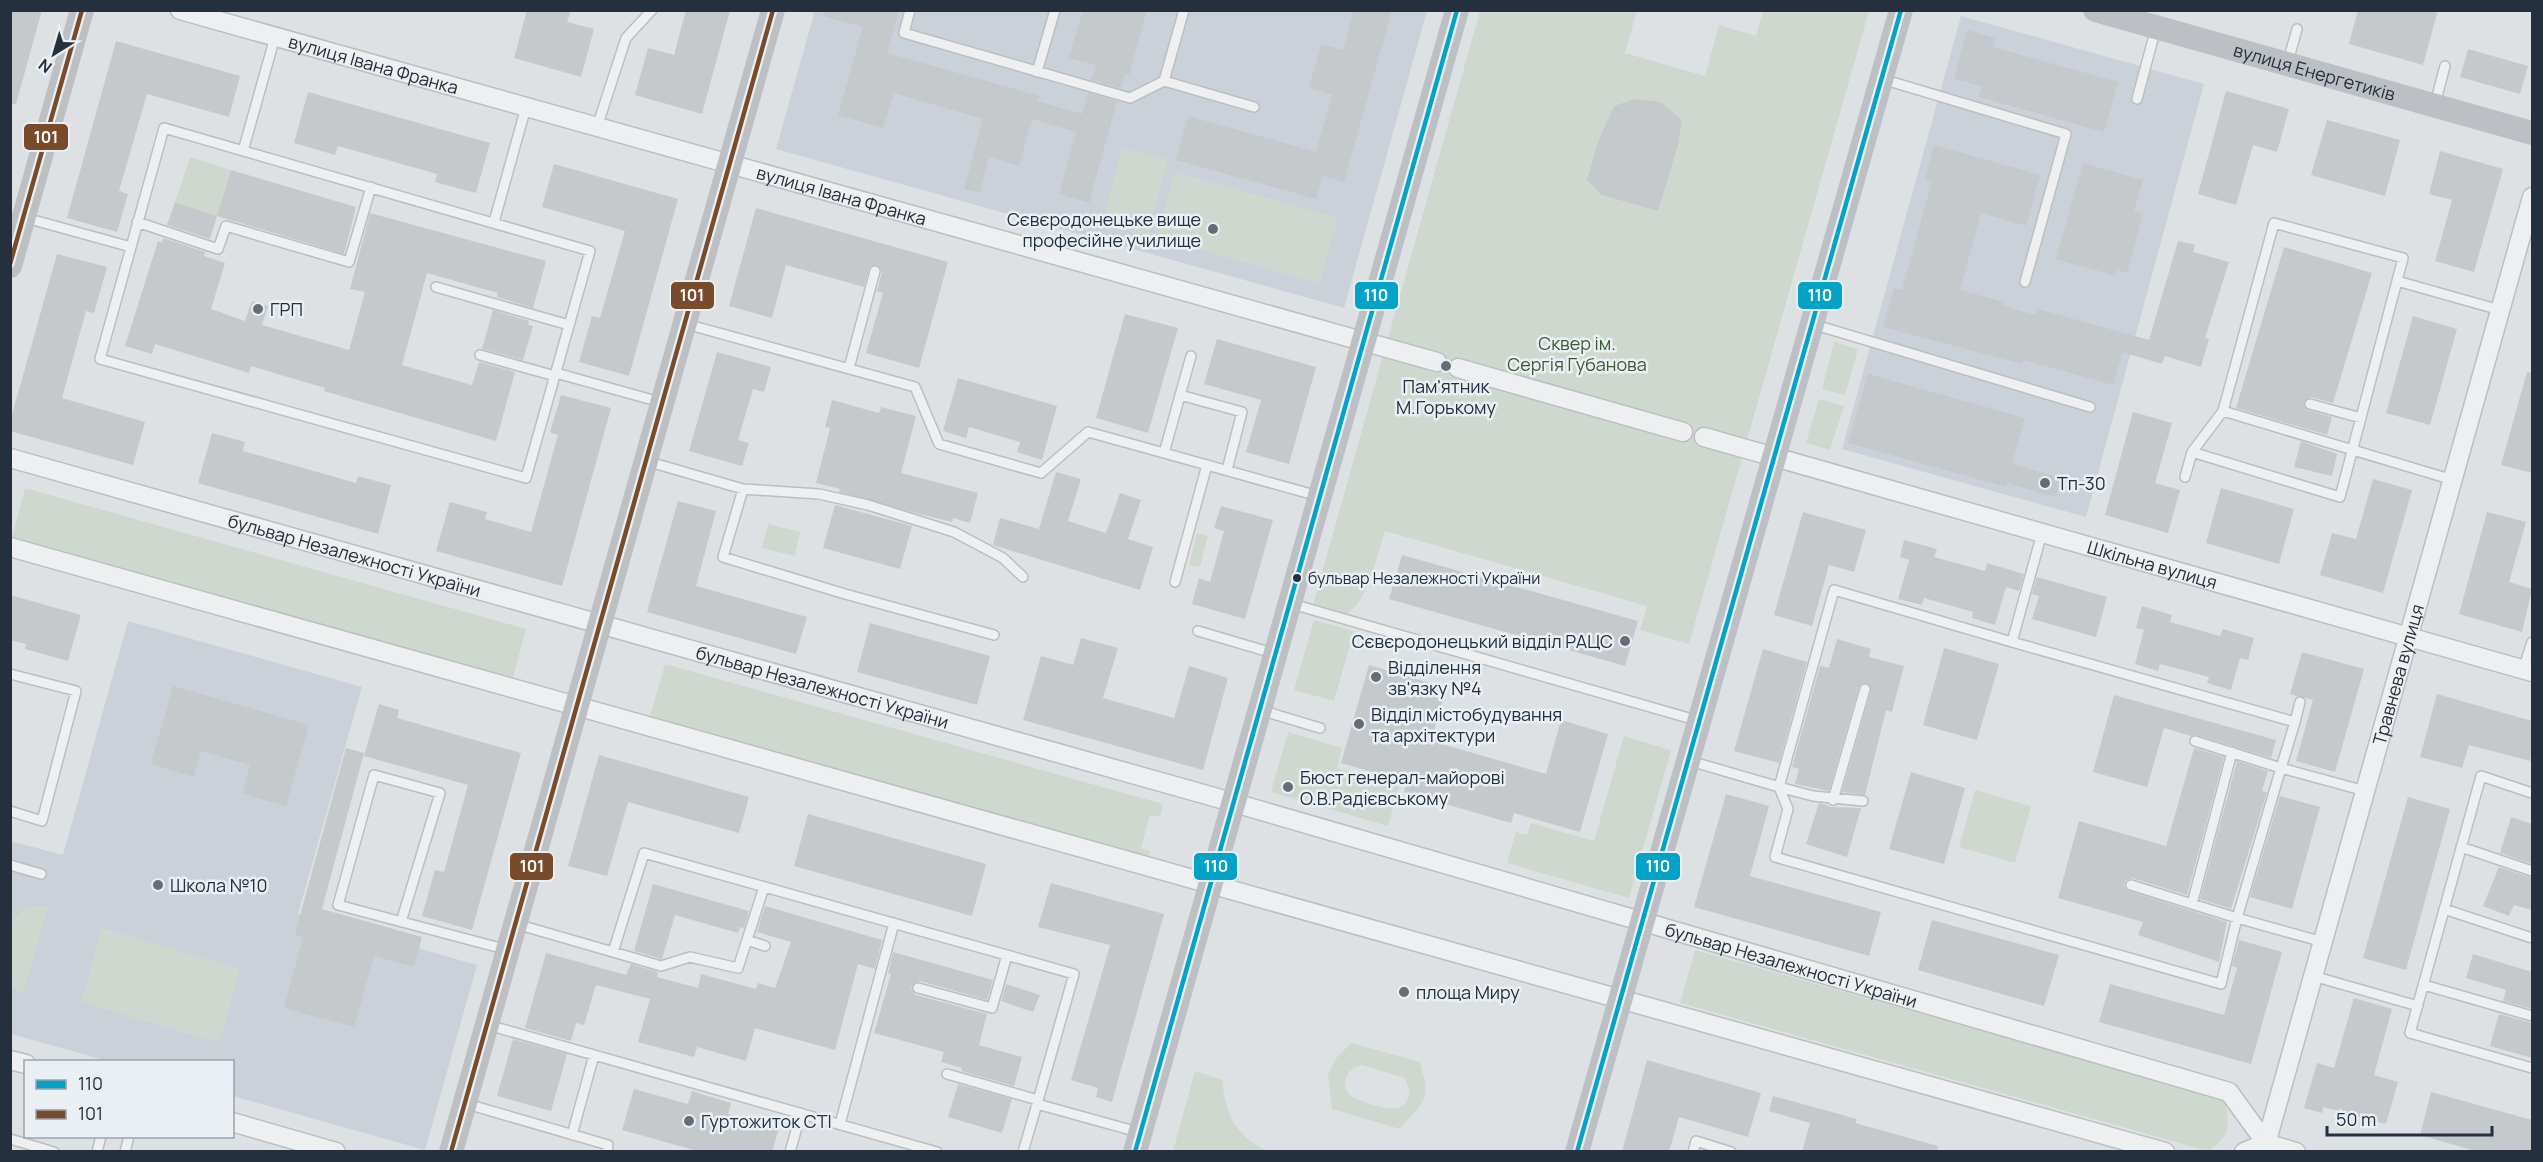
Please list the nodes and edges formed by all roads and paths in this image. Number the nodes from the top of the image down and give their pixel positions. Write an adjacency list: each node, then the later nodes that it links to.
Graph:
1 (82, 10): 30 (street)
2 (180, 10): 11 (street, вулиця Івана Франка)
3 (652, 10): 24 (lane)
4 (773, 10): 27 (street)
5 (910, 10): 17 (lane)
6 (1055, 10): 17 (lane)
7 (1184, 10): 19 (lane)
8 (1457, 10): 43 (street)
9 (1901, 10): 18 (street)
10 (2095, 10): 12 (street, вулиця Енергетиків)
11 (216, 15): 14 (street, вулиця Івана Франка)
12 (2156, 28): 15 (street, вулиця Енергетиків); 20 (lane)
13 (2297, 29): 15 (lane)
14 (275, 37): 22 (street, вулиця Івана Франка); 26 (lane)
15 (2287, 65): 21 (street, вулиця Енергетиків)
16 (2445, 66): 21 (lane)
17 (1038, 72): 19 (lane)
18 (1882, 79): 37 (lane); 41 (street)
19 (1164, 81): 23 (lane)
20 (2137, 99)
21 (2434, 106): 25 (street, вулиця Енергетиків)
22 (526, 107): 24 (street, вулиця Івана Франка); 32 (lane)
23 (1254, 107)
24 (597, 127): 27 (street, вулиця Івана Франка)
25 (2532, 133)
26 (243, 151): 28 (lane); 31 (lane)
27 (730, 164): 40 (street); 43 (street, вулиця Івана Франка)
28 (371, 187): 31 (lane); 32 (lane)
29 (2532, 196): 39 (street, Травнева вулиця)
30 (21, 210): 33 (lane); 34 (street)
31 (137, 222): 33 (lane)
32 (494, 222): 42 (lane)
33 (130, 247): 49 (lane)
34 (10, 266)
35 (875, 271): 47 (lane)
36 (2397, 281): 39 (lane); 54 (lane); 55 (lane)
37 (2025, 282)
38 (436, 287): 42 (lane)
39 (2500, 310): 67 (street, Травнева вулиця)
40 (685, 323): 47 (lane); 51 (street)
41 (1812, 324): 53 (lane); 62 (street)
42 (569, 325): 49 (lane)
43 (1364, 342): 46 (street, вулиця Івана Франка); 69 (street)
44 (480, 355): 49 (lane)
45 (1191, 356): 50 (lane)
46 (1437, 362)
47 (849, 368): 60 (lane)
48 (1458, 368): 56 (street)
49 (555, 374): 51 (lane)
50 (1180, 395): 60 (lane); 65 (lane)
51 (663, 403): 63 (street)
52 (2310, 404): 55 (lane)
53 (2090, 407)
54 (2223, 411): 58 (lane); 59 (lane)
55 (2361, 418): 58 (lane)
56 (1683, 432)
57 (1704, 437): 62 (street, Шкільна вулиця)
58 (2352, 451): 59 (lane); 67 (lane)
59 (2192, 452): 66 (lane)
60 (1164, 453): 64 (lane)
61 (10, 458): 75 (street, бульвар Незалежності України)
62 (1774, 458): 70 (street, Шкільна вулиця); 88 (street)
63 (646, 461): 68 (lane); 75 (street)
64 (1207, 465): 65 (lane); 73 (lane)
65 (1227, 470): 69 (lane)
66 (2185, 477)
67 (2453, 480): 78 (street, Травнева вулиця)
68 (743, 489): 72 (lane); 77 (lane)
69 (1320, 497): 74 (street)
70 (2042, 533): 78 (street, Шкільна вулиця); 79 (lane)
71 (10, 547): 86 (street)
72 (1023, 577)
73 (1175, 582)
74 (1290, 603): 81 (street); 88 (lane)
75 (600, 623): 86 (street); 100 (street, бульвар Незалежності України)
76 (1198, 631): 81 (lane)
77 (994, 635)
78 (2408, 637): 82 (street, Шкільна вулиця); 96 (street, Травнева вулиця)
79 (2012, 642): 89 (lane); 95 (lane)
80 (2532, 642): 82 (lane)
81 (1276, 654): 87 (street)
82 (2528, 671)
83 (10, 674): 101 (lane)
84 (1864, 689): 98 (lane)
85 (2300, 702): 89 (lane)
86 (577, 706): 106 (street); 115 (street)
87 (1260, 710): 90 (lane); 100 (street)
88 (1699, 721): 93 (street)
89 (2295, 722): 94 (lane)
90 (1320, 728)
91 (2194, 741): 92 (lane)
92 (2232, 752): 94 (lane); 109 (lane)
93 (1688, 760): 95 (lane); 112 (street)
94 (2281, 768): 96 (lane); 111 (lane)
95 (1779, 787): 98 (lane); 111 (lane)
96 (2365, 791): 118 (street, Травнева вулиця)
97 (2532, 793): 102 (lane)
98 (1833, 800): 99 (lane)
99 (1863, 801)
100 (1234, 803): 106 (street); 112 (street, бульвар Незалежності України)
101 (10, 811)
102 (2461, 847): 104 (lane); 110 (lane)
103 (10, 865): 105 (lane)
104 (2532, 871)
105 (41, 874)
106 (1211, 884): 126 (street); 140 (street)
107 (2131, 885): 109 (lane)
108 (764, 887): 114 (lane); 117 (lane); 121 (lane)
109 (2192, 904): 111 (lane)
110 (2444, 909): 116 (lane); 124 (lane)
111 (2237, 918): 118 (lane)
112 (1642, 921): 126 (street); 141 (street, бульвар Незалежності України)
113 (401, 922): 113 (lane); 120 (lane)
114 (894, 923): 122 (lane); 137 (lane)
115 (515, 924): 120 (street); 121 (lane)
116 (2532, 938)
117 (747, 940): 119 (lane); 121 (lane)
118 (2323, 942): 123 (street, Травнева вулиця)
119 (765, 946)
120 (508, 950): 129 (street)
121 (613, 952)
122 (1007, 955): 125 (lane); 133 (lane)
123 (2313, 976): 127 (lane); 141 (street, Травнева вулиця)
124 (2424, 985): 127 (lane); 128 (lane)
125 (918, 988)
126 (1620, 999): 149 (street); 152 (street)
127 (2418, 1006): 131 (lane)
128 (2532, 1016)
129 (487, 1025): 130 (lane); 134 (street)
130 (594, 1055): 135 (lane); 138 (lane)
131 (2532, 1068)
132 (947, 1074): 133 (lane)
133 (1037, 1102): 140 (lane); 148 (lane)
134 (465, 1103): 138 (lane); 144 (street)
135 (801, 1113): 137 (lane); 146 (lane)
136 (234, 1123): 142 (street)
137 (840, 1124): 147 (lane)
138 (572, 1135): 145 (lane)
139 (10, 1139): 143 (lane)
140 (1138, 1142)
141 (2265, 1147): 153 (street); 154 (street)
142 (333, 1151)
143 (54, 1152)
144 (451, 1152)
145 (607, 1152)
146 (790, 1152)
147 (937, 1152)
148 (1023, 1152)
149 (1577, 1152)
150 (1693, 1152): 151 (lane)
151 (1731, 1152)
152 (2164, 1152)
153 (2244, 1152)
154 (2296, 1152)

